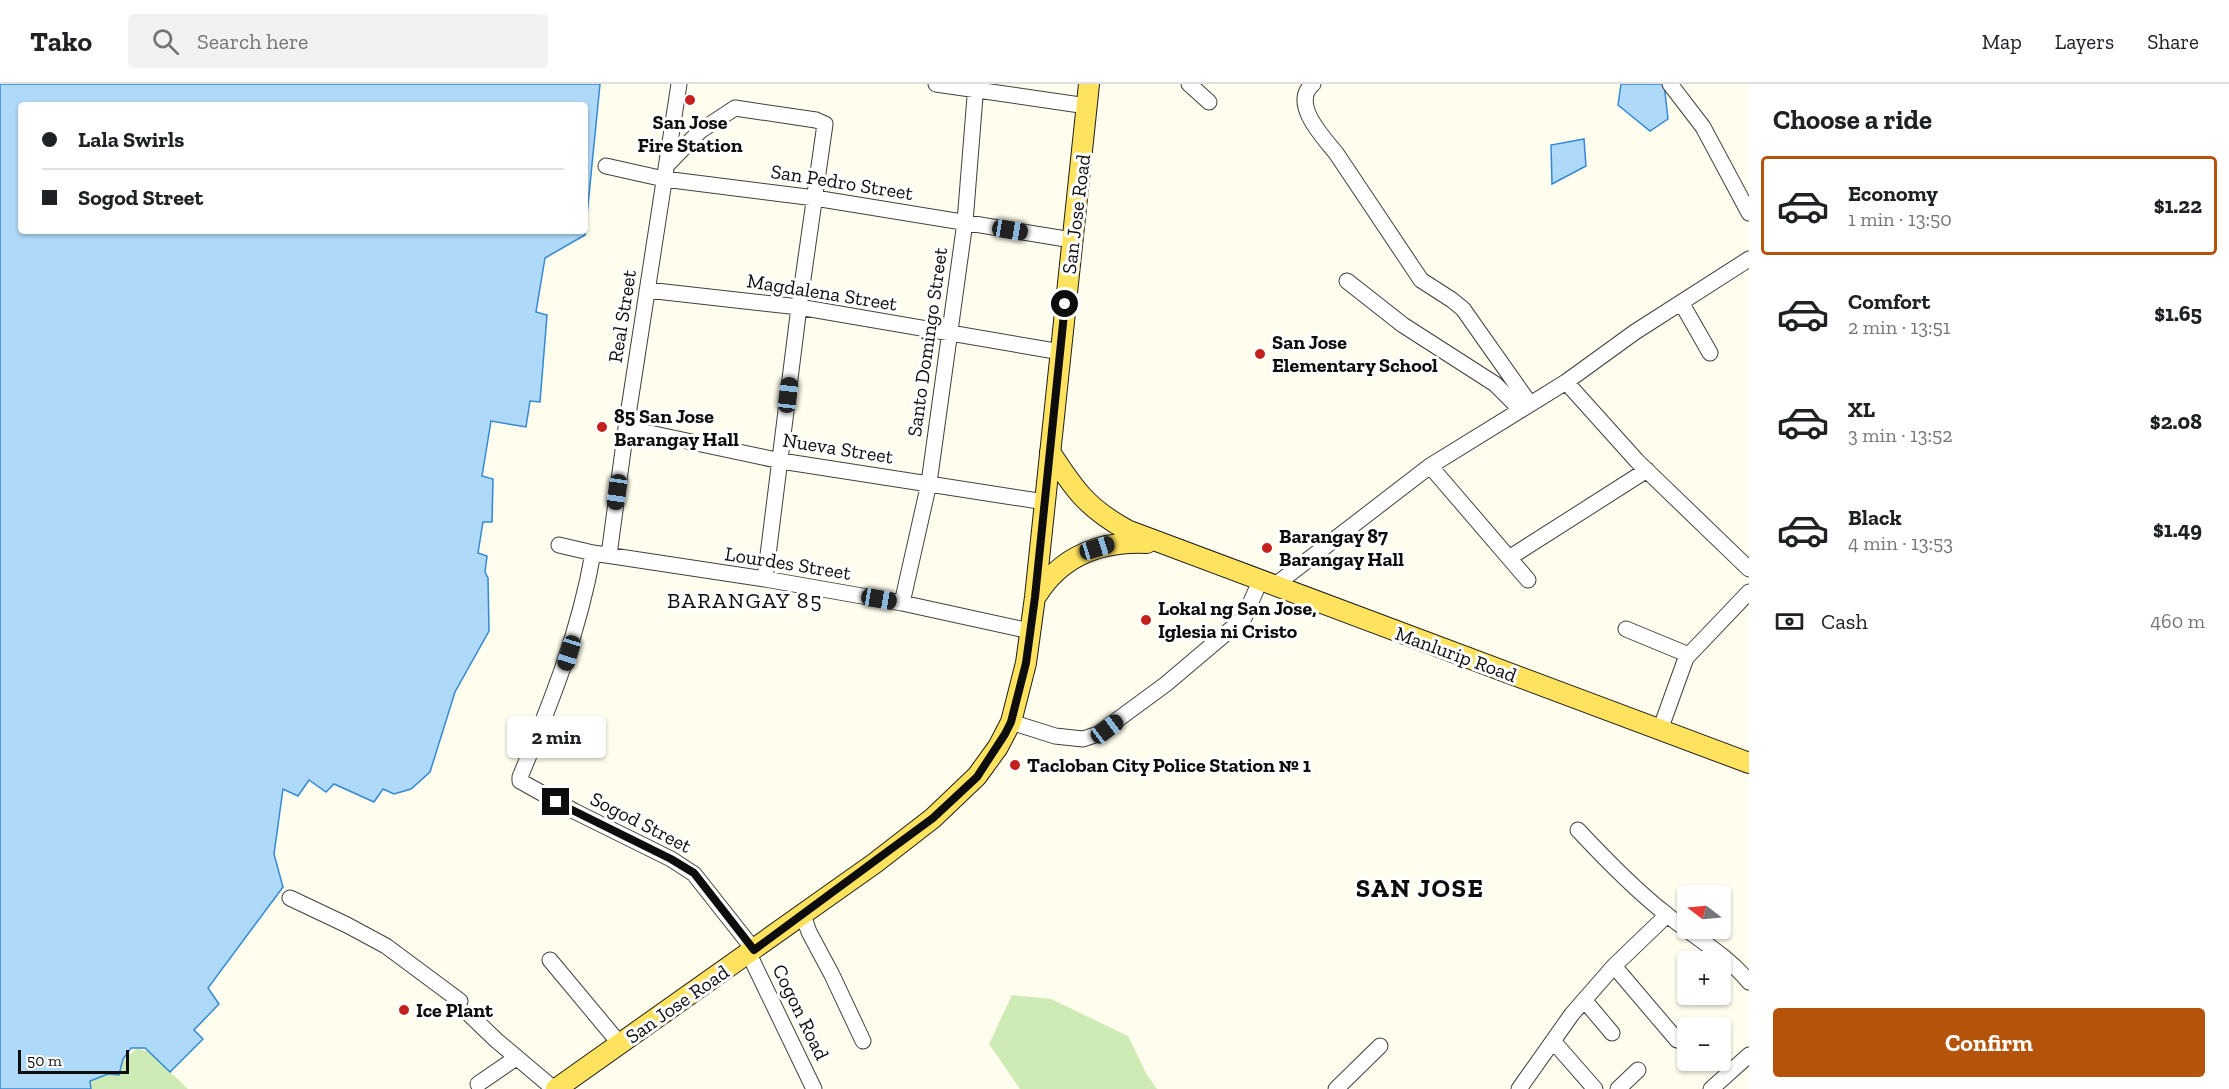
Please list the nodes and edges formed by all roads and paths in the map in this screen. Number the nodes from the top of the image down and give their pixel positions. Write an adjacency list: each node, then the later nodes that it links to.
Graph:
1 (679, 84): 11 (street, Real Street)
2 (936, 84): 7 (street)
3 (1089, 84): 9 (main road, San Jose Road)
4 (1189, 84): 8 (street)
5 (1313, 84): 25 (street)
6 (1670, 84): 13 (street)
7 (975, 87): 9 (street); 14 (street, Santo Domingo Street)
8 (1209, 102)
9 (1087, 106): 15 (main road, San Jose Road)
10 (606, 166): 11 (street, San Pedro Street)
11 (666, 172): 12 (street, San Pedro Street); 12 (street); 18 (street, Real Street)
12 (815, 198): 14 (street, San Pedro Street); 20 (street)
13 (1749, 213)
14 (964, 222): 15 (street, San Pedro Street); 21 (street, Santo Domingo Street)
15 (1072, 240): 22 (main road, San Jose Road)
16 (1748, 264): 19 (street)
17 (1347, 281): 25 (street)
18 (647, 290): 20 (street, Magdalena Street); 26 (street, Real Street)
19 (1682, 304): 23 (street); 24 (street)
20 (799, 308): 21 (street, Magdalena Street); 28 (street)
21 (949, 333): 22 (street, Magdalena Street); 31 (street, Santo Domingo Street)
22 (1061, 352): 27 (main road, San Jose Road)
23 (1710, 353)
24 (1566, 382): 25 (street); 30 (street)
25 (1526, 407): 29 (street)
26 (626, 428): 28 (street, Nueva Street); 35 (street, Real Street)
27 (1050, 452): 32 (main road, San Jose Road); 33 (main road, Manlurip Road)
28 (781, 461): 31 (street, Nueva Street); 38 (street)
29 (1430, 466): 36 (street); 40 (street)
30 (1647, 470): 36 (street); 37 (street)
31 (929, 483): 32 (street, Nueva Street); 43 (street, Santo Domingo Street)
32 (1045, 502): 42 (main road, San Jose Road)
33 (1163, 544): 40 (main road, Manlurip Road); 42 (main road, Manlurip Road)
34 (559, 545): 35 (street, Lourdes Street)
35 (601, 554): 38 (street, Lourdes Street); 50 (street, Real Street)
36 (1509, 558): 39 (street)
37 (1749, 569)
38 (765, 579): 43 (street, Lourdes Street)
39 (1528, 580)
40 (1267, 583): 47 (street); 48 (main road, Manlurip Road)
41 (1749, 592): 46 (street)
42 (1035, 597): 45 (main road, San Jose Road)
43 (902, 603): 45 (street, Lourdes Street)
44 (1626, 629): 46 (street)
45 (1030, 631): 47 (main road, San Jose Road)
46 (1689, 655): 48 (street)
47 (1011, 722): 53 (main road, San Jose Road)
48 (1660, 730): 49 (main road, Manlurip Road)
49 (1749, 763)
50 (520, 777): 55 (street, Sogod Street)
51 (1578, 830): 54 (street)
52 (290, 898): 59 (street)
53 (803, 915): 55 (main road, San Jose Road); 64 (street)
54 (1667, 915): 57 (street); 58 (street)
55 (752, 952): 66 (main road, San Jose Road); 73 (street, Cogon Road)
56 (550, 960): 66 (street)
57 (1614, 966): 60 (street); 63 (street)
58 (1749, 982)
59 (460, 1001)
60 (1585, 1001): 62 (street); 65 (street)
61 (470, 1015): 69 (street)
62 (1612, 1033)
63 (1677, 1040)
64 (863, 1041)
65 (1553, 1041): 75 (street); 76 (street)
66 (621, 1044): 72 (main road, San Jose Road)
67 (1380, 1046): 74 (street)
68 (1749, 1055): 78 (street)
69 (516, 1058): 71 (street); 72 (street)
70 (1638, 1070): 77 (street)
71 (478, 1084)
72 (555, 1089)
73 (814, 1089)
74 (1336, 1089)
75 (1519, 1089)
76 (1595, 1089)
77 (1618, 1089)
78 (1711, 1089)

